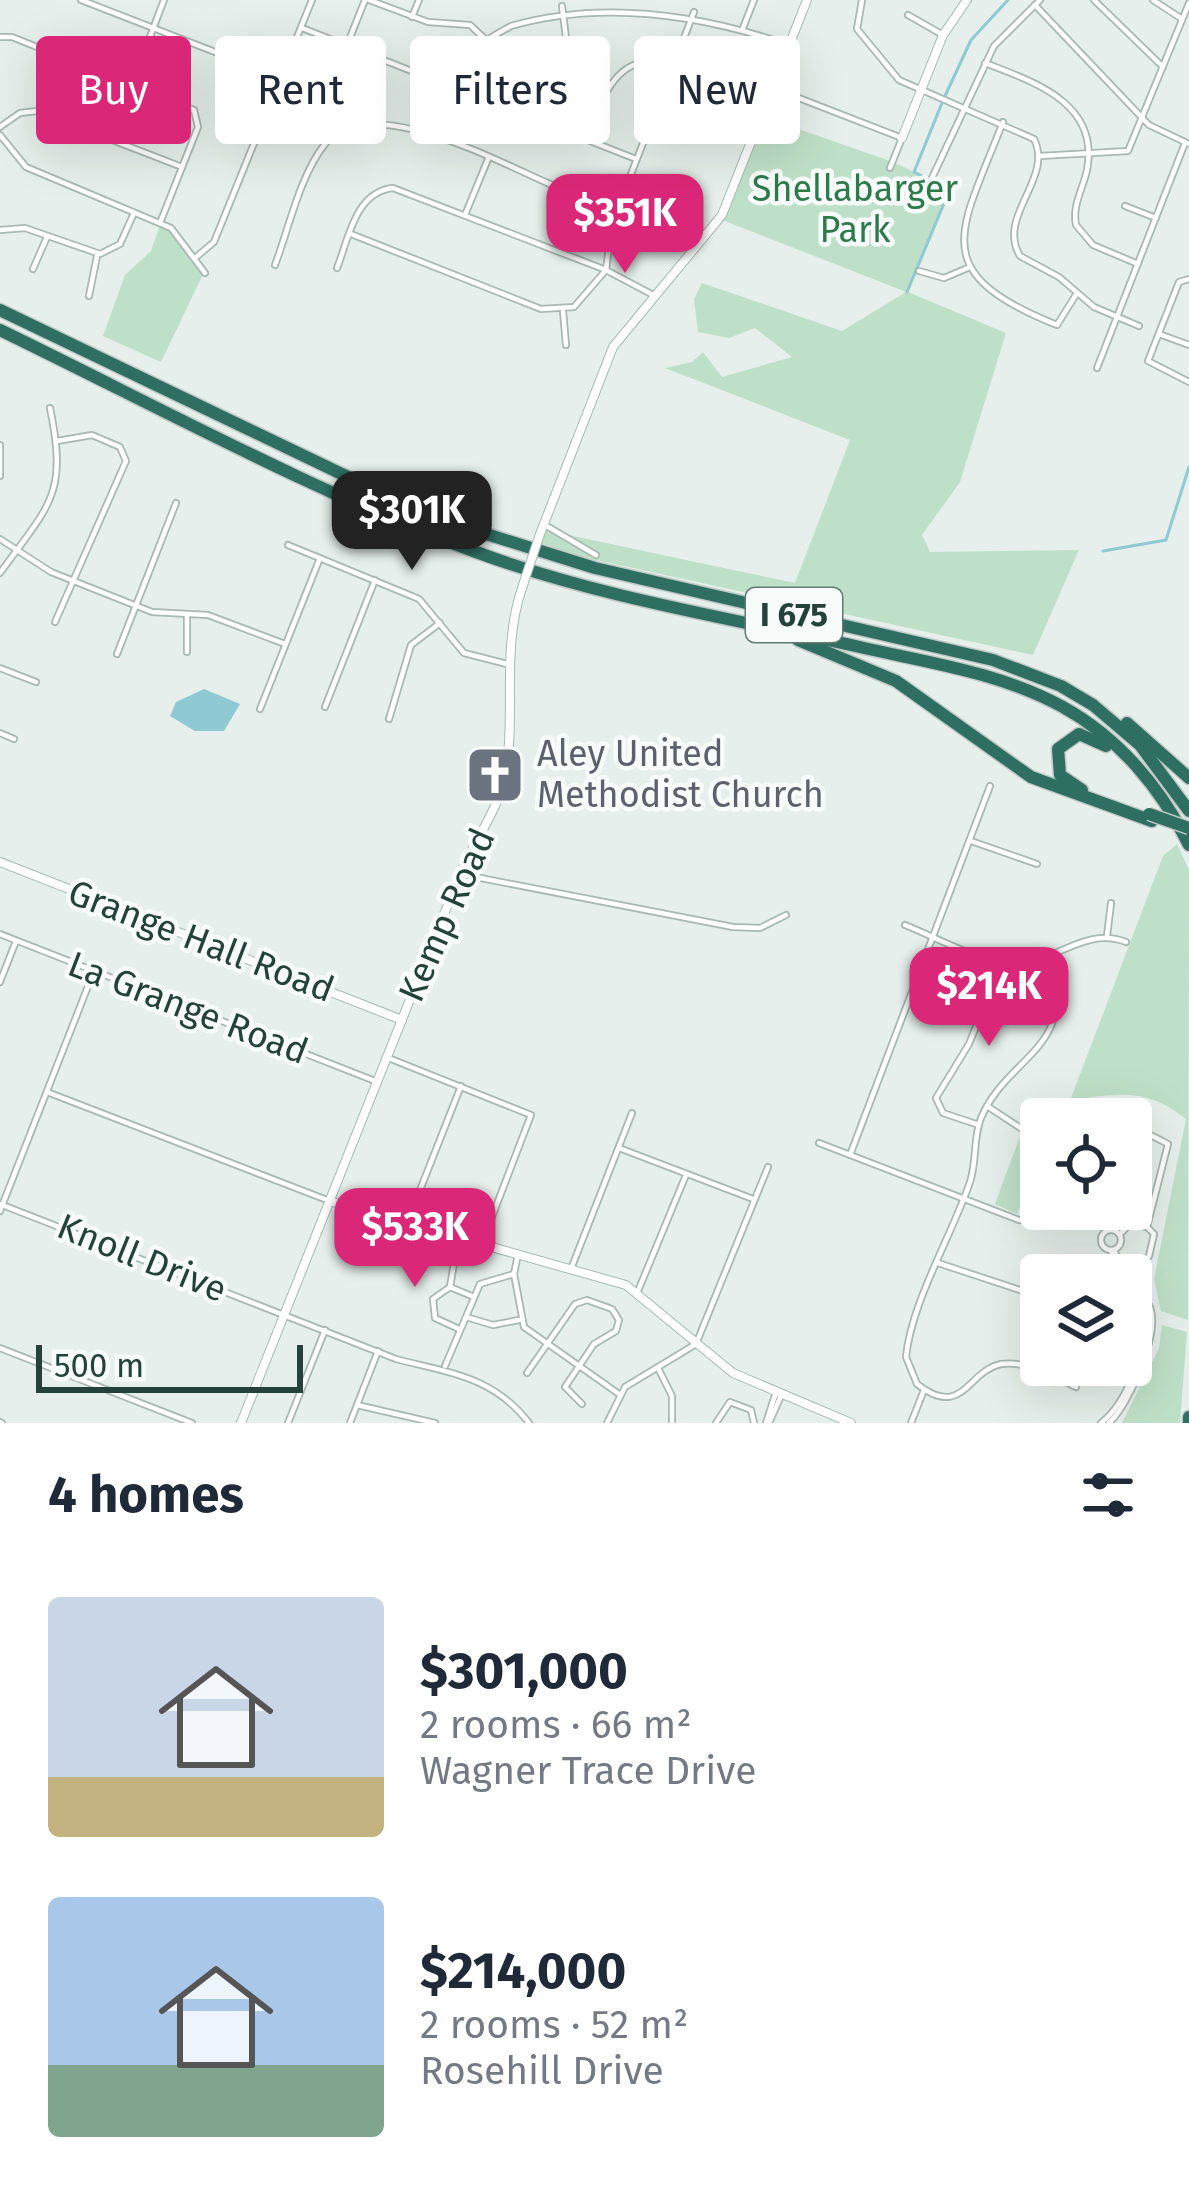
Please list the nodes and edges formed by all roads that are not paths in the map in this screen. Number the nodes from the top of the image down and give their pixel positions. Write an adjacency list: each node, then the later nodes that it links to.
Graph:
1 (81, 0): 21 (street)
2 (164, 0): 21 (street)
3 (312, 0): 22 (street)
4 (367, 0): 19 (street); 28 (street)
5 (419, 0): 19 (street)
6 (754, 0): 23 (street)
7 (807, 0): 34 (main road, Kemp Road)
8 (862, 0): 42 (street)
9 (967, 0): 24 (main road)
10 (1094, 0): 40 (street)
11 (1153, 0): 20 (street)
12 (592, 2): 16 (street)
13 (1038, 2): 38 (street); 46 (street)
14 (1189, 3): 20 (street)
15 (670, 4): 17 (street)
16 (562, 6): 30 (street); 31 (street)
17 (694, 13): 23 (street); 32 (street)
18 (908, 15): 24 (street)
19 (412, 17): 29 (street)
20 (1182, 19): 40 (street)
21 (153, 28): 25 (street); 37 (street)
22 (302, 28): 26 (street); 27 (street)
23 (743, 29): 33 (street)
24 (943, 35): 42 (main road)
25 (150, 36)
26 (299, 36)
27 (323, 36)
28 (351, 36)
29 (482, 36)
30 (493, 36)
31 (565, 36)
32 (685, 36)
33 (763, 36)
34 (793, 36)
35 (0, 37): 36 (street)
36 (36, 50)
37 (215, 52)
38 (985, 63): 45 (street); 62 (street)
39 (634, 65): 41 (street)
40 (1163, 67): 46 (street)
41 (610, 89)
42 (921, 90): 45 (street); 49 (main road)
43 (800, 99): 49 (street)
44 (191, 107): 50 (street)
45 (967, 108): 47 (street); 67 (street)
46 (1143, 119): 58 (street); 62 (street)
47 (1003, 122): 61 (street); 85 (street)
48 (0, 131): 59 (street); 65 (street)
49 (902, 138): 66 (street)
50 (191, 144)
51 (191, 144): 65 (street)
52 (252, 144): 82 (street)
53 (328, 144): 84 (street)
54 (449, 144): 63 (street)
55 (598, 144): 64 (street)
56 (642, 144): 64 (street)
57 (750, 144): 94 (main road, Kemp Road)
58 (1187, 144): 73 (street)
59 (9, 148): 60 (street); 70 (street)
60 (0, 154)
61 (1040, 156): 62 (street); 92 (street)
62 (1088, 156): 75 (street)
63 (488, 159): 68 (street); 72 (street)
64 (636, 159): 71 (street)
65 (182, 167): 74 (street)
66 (890, 168)
67 (931, 180)
68 (559, 188)
69 (1125, 206): 73 (street)
70 (134, 212): 74 (street); 81 (street)
71 (615, 214): 79 (street); 88 (street)
72 (466, 215): 78 (street); 88 (street)
73 (1156, 218): 83 (street)
74 (160, 223): 82 (street)
75 (1075, 223): 76 (street); 83 (street)
76 (1065, 225)
77 (0, 230): 80 (street)
78 (351, 234): 86 (street); 96 (street)
79 (654, 234)
80 (46, 237): 81 (street); 87 (street)
81 (97, 255): 93 (street)
82 (194, 258): 90 (street)
83 (1138, 264): 97 (street)
84 (275, 265)
85 (970, 267): 89 (street); 92 (street)
86 (337, 268)
87 (33, 269)
88 (606, 270): 94 (street); 96 (street)
89 (919, 271)
90 (205, 273)
91 (1189, 279): 100 (street)
92 (1077, 293): 97 (street)
93 (89, 296)
94 (655, 296): 110 (main road, Kemp Road)
95 (0, 310): 125 (highway, I 675)
96 (563, 310): 101 (street)
97 (1117, 317): 98 (street); 103 (street)
98 (1139, 326)
99 (0, 330): 120 (highway, I 675)
100 (1159, 334): 102 (street); 104 (street)
101 (566, 345)
102 (1189, 345)
103 (1097, 368)
104 (1189, 382)
105 (50, 408): 106 (street)
106 (57, 441): 113 (street); 118 (street)
107 (0, 445): 108 (street)
108 (0, 476)
109 (176, 502): 119 (street)
110 (542, 529): 114 (street); 128 (main road, Kemp Road, bridge)
111 (0, 539): 113 (street)
112 (288, 545): 115 (street)
113 (16, 551): 116 (street); 118 (street)
114 (596, 555)
115 (320, 558): 117 (street); 124 (street)
116 (0, 573)
117 (375, 580): 123 (street); 131 (street)
118 (75, 582): 119 (street); 122 (street)
119 (136, 606): 121 (street); 127 (street)
120 (705, 612): 139 (highway); 142 (highway, I 675)
121 (187, 616): 124 (street); 126 (street)
122 (55, 622)
123 (440, 622): 128 (street); 133 (street)
124 (285, 644): 132 (street)
125 (926, 644): 136 (highway); 138 (highway, I 675)
126 (188, 652)
127 (117, 654)
128 (507, 664): 146 (main road, Kemp Road)
129 (0, 668): 130 (street)
130 (36, 682)
131 (325, 707)
132 (260, 709)
133 (389, 719)
134 (0, 734): 135 (street)
135 (14, 739)
136 (1189, 778)
137 (990, 786): 141 (street)
138 (1189, 812)
139 (1150, 818): 140 (highway, bridge); 143 (highway)
140 (1189, 831)
141 (971, 841): 145 (street); 152 (street)
142 (1189, 845)
143 (1189, 856)
144 (0, 862): 159 (main road, Grange Hall Road)
145 (1037, 864)
146 (460, 874): 148 (street); 159 (main road, Kemp Road)
147 (1111, 903): 151 (street)
148 (786, 915)
149 (905, 925): 152 (street)
150 (0, 934): 153 (street, La Grange Road)
151 (1107, 936): 154 (street); 155 (street)
152 (936, 937): 156 (street); 171 (street)
153 (16, 940): 157 (street, La Grange Road); 158 (street)
154 (1126, 942)
155 (1048, 957): 156 (street); 164 (street)
156 (1002, 962): 166 (street)
157 (94, 970): 161 (street, La Grange Road); 163 (street)
158 (0, 982)
159 (402, 1020): 160 (main road, Kemp Road)
160 (386, 1057): 161 (main road, Kemp Road); 162 (street)
161 (377, 1081): 176 (main road, Kemp Road)
162 (461, 1086): 180 (street); 185 (street)
163 (46, 1092): 176 (street); 177 (street)
164 (987, 1106): 166 (street); 167 (street)
165 (632, 1113): 170 (street)
166 (979, 1125): 174 (street)
167 (1020, 1128)
168 (1152, 1136): 178 (street)
169 (819, 1143): 171 (street)
170 (619, 1148): 173 (street); 191 (street)
171 (850, 1155): 174 (street)
172 (768, 1167): 175 (street)
173 (686, 1174): 175 (street); 194 (street)
174 (964, 1199): 179 (street); 190 (street)
175 (754, 1200): 202 (street)
176 (329, 1201): 180 (main road); 197 (main road, Kemp Road)
177 (1, 1206): 197 (street, Knoll Drive)
178 (1152, 1207)
179 (1019, 1220)
180 (407, 1223): 185 (main road)
181 (1107, 1230): 186 (street)
182 (1110, 1230): 184 (street)
183 (1124, 1230): 184 (street)
184 (1120, 1234): 186 (street)
185 (482, 1244): 188 (main road)
186 (1113, 1249): 189 (street)
187 (456, 1251): 193 (street)
188 (518, 1254): 191 (main road); 192 (street)
189 (1114, 1254)
190 (938, 1263): 195 (street); 212 (street)
191 (571, 1268): 194 (main road)
192 (514, 1274): 196 (street); 199 (street)
193 (450, 1287): 196 (street); 200 (street)
194 (638, 1291): 202 (main road)
195 (1020, 1291)
196 (474, 1297): 198 (street)
197 (284, 1314): 201 (street, Knoll Drive); 218 (main road, Kemp Road)
198 (466, 1317): 199 (street); 200 (street)
199 (520, 1319): 203 (street)
200 (459, 1329): 207 (street)
201 (325, 1330): 205 (street, Knoll Drive); 219 (street)
202 (696, 1344): 209 (street); 214 (main road)
203 (546, 1345): 208 (street); 208 (street); 210 (street)
204 (0, 1348): 217 (street)
205 (378, 1351): 207 (street, Knoll Drive); 216 (street)
206 (1020, 1366): 212 (street)
207 (444, 1367): 222 (street, Knoll Drive)
208 (578, 1367): 213 (street); 215 (street)
209 (658, 1368): 213 (street); 224 (street)
210 (527, 1373)
211 (1134, 1386): 230 (street)
212 (924, 1390): 229 (street)
213 (619, 1394): 223 (street)
214 (779, 1394): 227 (street); 228 (main road)
215 (582, 1404)
216 (357, 1405): 220 (street); 221 (street)
217 (192, 1423)
218 (241, 1423)
219 (288, 1423)
220 (350, 1423)
221 (435, 1423)
222 (529, 1423)
223 (607, 1423)
224 (672, 1423)
225 (716, 1423): 226 (street)
226 (754, 1423)
227 (767, 1423)
228 (851, 1423)
229 (911, 1423)
230 (1105, 1423)

